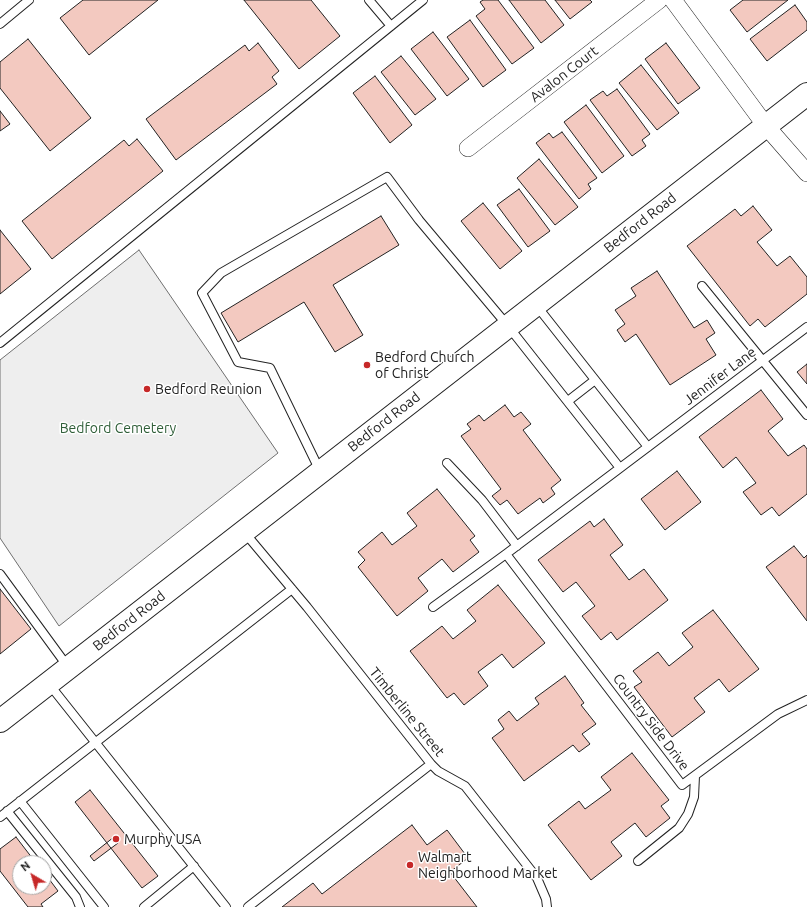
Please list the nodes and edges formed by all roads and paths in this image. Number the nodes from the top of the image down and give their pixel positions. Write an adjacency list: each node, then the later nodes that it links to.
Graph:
1 (29, 0): 6 (lane)
2 (369, 0): 7 (lane)
3 (423, 0): 7 (lane)
4 (659, 0): 10 (street, Avalon Court)
5 (673, 0): 9 (street)
6 (0, 24)
7 (391, 26): 16 (lane)
8 (807, 94): 9 (main road, Bedford Road)
9 (766, 126): 11 (street); 13 (main road, Bedford Road)
10 (468, 148)
11 (807, 173)
12 (702, 286): 17 (lane)
13 (536, 305): 14 (main road, Bedford Road); 18 (lane)
14 (508, 326): 19 (lane); 24 (main road, Bedford Road); 24 (lane)
15 (807, 327): 17 (lane, Jennifer Lane)
16 (0, 343)
17 (762, 361): 20 (lane); 21 (lane, Jennifer Lane)
18 (595, 380): 19 (lane); 21 (lane)
19 (568, 401): 23 (lane)
20 (807, 415)
21 (648, 447): 23 (lane, Jennifer Lane)
22 (448, 463): 26 (lane)
23 (620, 468): 26 (lane, Jennifer Lane)
24 (321, 472): 25 (main road, Bedford Road)
25 (244, 531): 29 (lane, Timberline Street); 31 (main road, Bedford Road)
26 (517, 546): 27 (lane, Jennifer Lane)
27 (506, 554): 30 (lane, Jennifer Lane); 37 (lane, Country Side Drive)
28 (0, 574): 31 (lane)
29 (292, 588): 35 (lane); 36 (lane, Timberline Street)
30 (433, 607)
31 (68, 668): 32 (main road, Bedford Road)
32 (48, 684): 34 (main road, Bedford Road); 35 (lane)
33 (807, 700): 37 (lane, Country Side Drive)
34 (1, 719)
35 (95, 741): 38 (lane); 42 (lane)
36 (431, 764): 47 (lane); 48 (lane, Timberline Street)
37 (695, 776): 41 (lane)
38 (20, 801): 39 (lane); 44 (lane)
39 (7, 811): 40 (lane); 43 (lane)
40 (0, 817)
41 (638, 862)
42 (194, 866): 45 (lane); 46 (lane)
43 (80, 907)
44 (104, 907)
45 (144, 907)
46 (226, 907)
47 (248, 907)
48 (547, 907)

